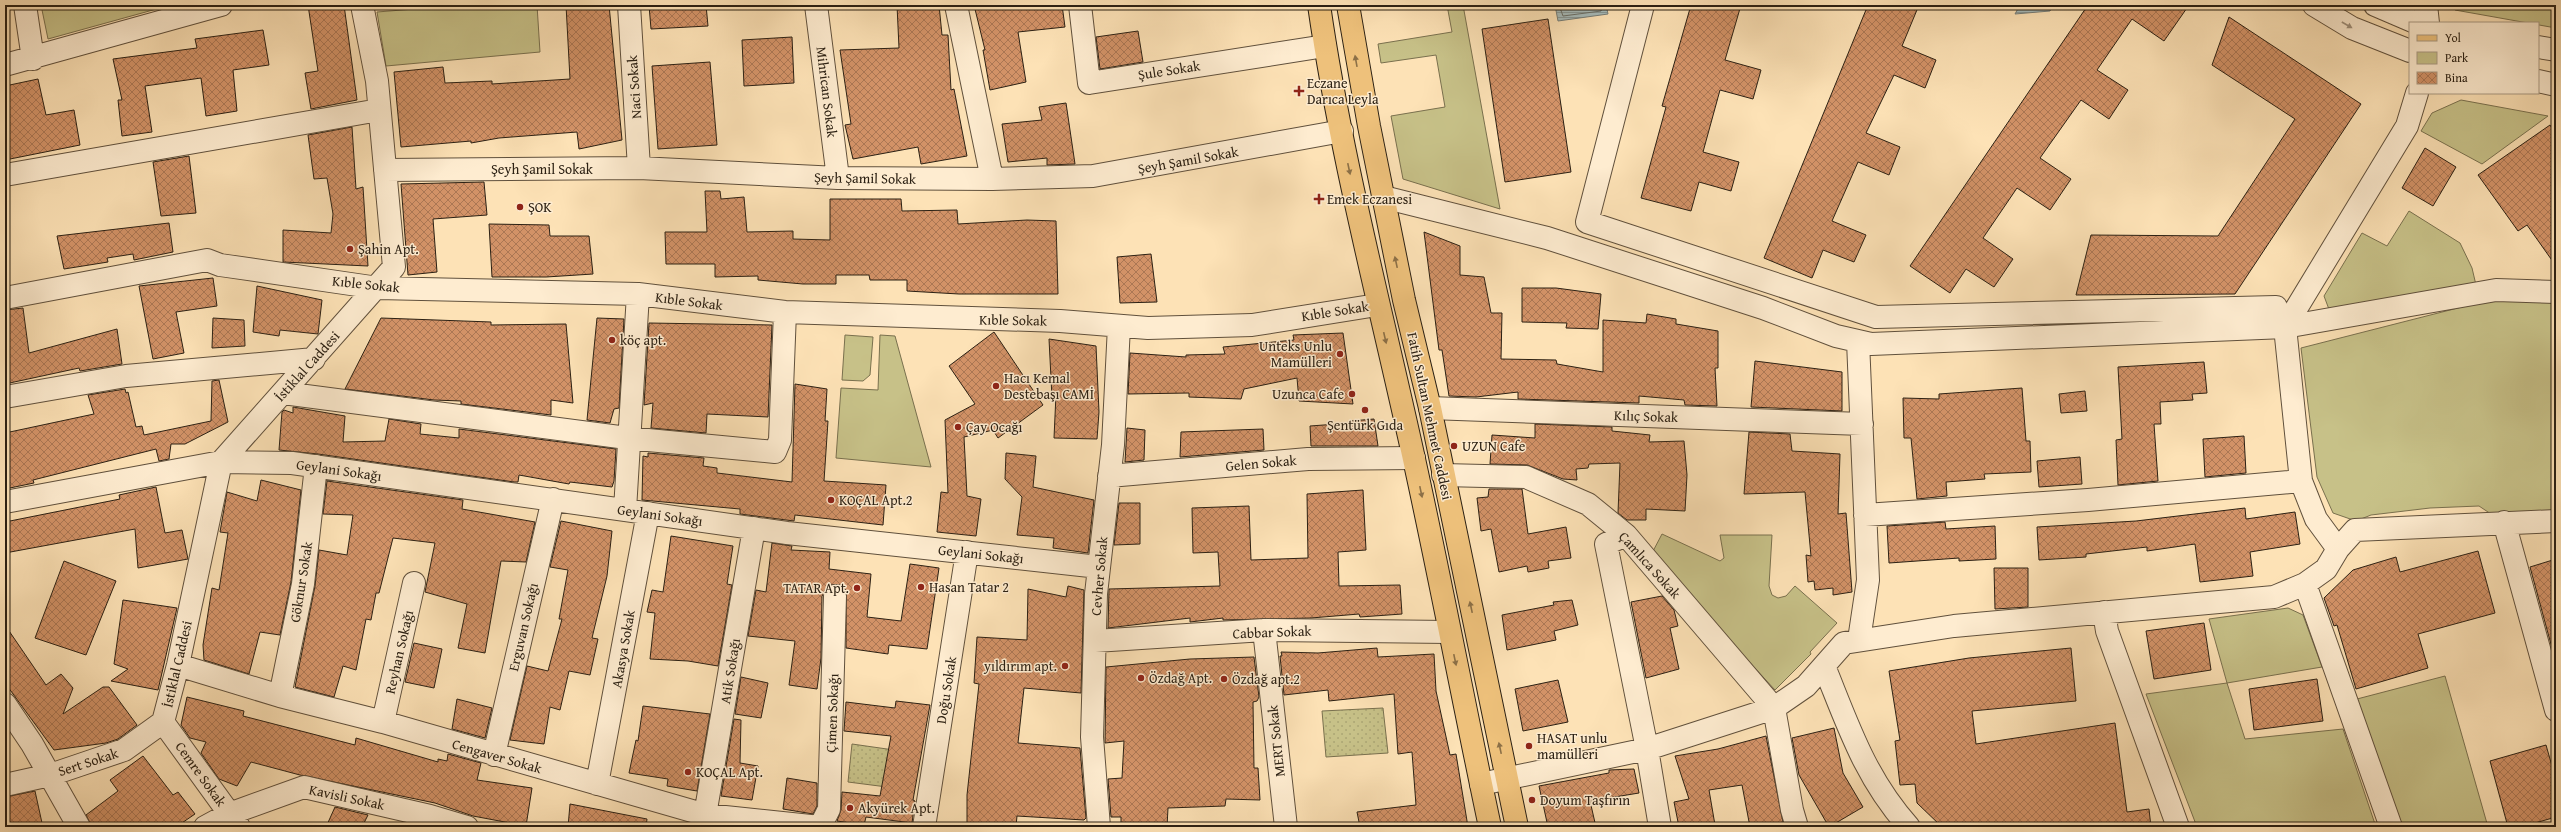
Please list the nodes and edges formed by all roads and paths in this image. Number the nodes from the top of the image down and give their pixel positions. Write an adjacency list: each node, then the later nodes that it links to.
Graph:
1 (25, 5): 20 (street)
2 (221, 5): 20 (street)
3 (362, 5): 25 (street, İstiklal Caddesi)
4 (629, 5): 27 (street, Naci Sokak)
5 (816, 5): 30 (street, Mihrican Sokak)
6 (956, 5): 31 (street)
7 (1080, 5): 16 (street, Şule Sokak)
8 (1319, 5): 16 (main road)
9 (1348, 5): 32 (main road, Fatih Sultan Mehmet Caddesi, one-way to 9)
10 (1643, 5): 40 (street)
11 (2314, 5): 19 (street, one-way to 19)
12 (2374, 5): 14 (street)
13 (2426, 5): 15 (street)
14 (2415, 22)
15 (2428, 22)
16 (1325, 46): 26 (main road, Fatih Sultan Mehmet Caddesi)
17 (2539, 47): 18 (street)
18 (2556, 50)
19 (2409, 51)
20 (33, 59): 21 (street)
21 (5, 65)
22 (2539, 81): 23 (street)
23 (2556, 85)
24 (2417, 94): 40 (street)
25 (379, 110): 28 (street, İstiklal Caddesi); 29 (street)
26 (1342, 131): 31 (street, Şeyh Şamil Sokak); 37 (main road, Fatih Sultan Mehmet Caddesi, one-way to 37)
27 (639, 168): 28 (street, Şeyh Şamil Sokak); 30 (street, Şeyh Şamil Sokak)
28 (385, 170): 33 (street, İstiklal Caddesi)
29 (5, 175)
30 (838, 178): 31 (street, Şeyh Şamil Sokak)
31 (992, 179)
32 (1383, 198): 41 (street); 45 (main road, Fatih Sultan Mehmet Caddesi, one-way to 32)
33 (378, 288): 35 (street, Kıble Sokak); 36 (street, Kıble Sokak); 42 (street, İstiklal Caddesi)
34 (2556, 292): 40 (street)
35 (638, 294): 38 (street, Kıble Sokak); 47 (street)
36 (5, 298)
37 (1377, 305): 39 (street, Kıble Sokak); 48 (main road, Fatih Sultan Mehmet Caddesi, one-way to 48)
38 (785, 312): 39 (street, Kıble Sokak); 47 (street)
39 (1118, 326): 52 (street, Cevher Sokak)
40 (2285, 327): 41 (street); 53 (street)
41 (1858, 341): 46 (street)
42 (314, 359): 43 (street, İstiklal Caddesi); 44 (street)
43 (283, 393): 47 (street); 49 (street, İstiklal Caddesi)
44 (5, 397)
45 (1430, 408): 46 (street, Kılıç Sokak); 51 (main road, Fatih Sultan Mehmet Caddesi)
46 (1862, 424): 58 (street)
47 (627, 438): 56 (street)
48 (1414, 458): 52 (street, Gelen Sokak); 71 (main road, Fatih Sultan Mehmet Caddesi, one-way to 71)
49 (221, 462): 50 (street, Geylani Sokağı); 55 (street, Geylani Sokağı); 74 (street, İstiklal Caddesi)
50 (316, 466): 54 (street, Geylani Sokağı); 76 (street, Göknur Sokak)
51 (1443, 475): 62 (street, Çamlıca Sokak); 85 (main road, Fatih Sultan Mehmet Caddesi, one-way to 51)
52 (1109, 476): 65 (street, Cevher Sokak)
53 (2301, 481): 58 (street); 63 (street)
54 (553, 499): 56 (street, Geylani Sokağı); 83 (street, Erguvan Sokağı)
55 (5, 502)
56 (625, 510): 57 (street, Geylani Sokağı)
57 (648, 513): 61 (street, Geylani Sokağı); 86 (street, Akasya Sokak)
58 (1865, 515): 72 (street)
59 (2556, 521): 60 (street)
60 (2504, 522): 63 (street); 79 (street)
61 (754, 528): 64 (street, Geylani Sokağı); 90 (street, Atik Sokağı)
62 (1626, 535): 78 (street, Çamlıca Sokak); 82 (street)
63 (2338, 549): 67 (street)
64 (967, 552): 65 (street, Geylani Sokağı); 95 (street, Doğu Sokak)
65 (1099, 567): 73 (street, Cevher Sokak)
66 (414, 583): 81 (street, Reyhan Sokağı)
67 (2305, 584): 69 (street); 104 (street)
68 (835, 596): 94 (street, Çimen Sokağı)
69 (2104, 612): 72 (street); 103 (street)
70 (1264, 630): 71 (street, Cabbar Sokak); 73 (street, Cabbar Sokak); 97 (street, MERT Sokak)
71 (1449, 632): 87 (main road, Fatih Sultan Mehmet Caddesi, one-way to 87)
72 (1859, 640): 75 (street)
73 (1095, 641): 96 (street, Cevher Sokak)
74 (178, 665): 76 (street, Cengaver Sokak); 80 (street, İstiklal Caddesi)
75 (1824, 666): 78 (street); 102 (street)
76 (280, 696): 81 (street, Cengaver Sokak)
77 (5, 704): 84 (street)
78 (1774, 708): 82 (street); 101 (street)
79 (2556, 710)
80 (163, 722): 84 (street, Sert Sokak); 89 (street, Cemre Sokak)
81 (383, 722): 83 (street, Cengaver Sokak)
82 (1647, 749): 85 (street); 100 (street)
83 (494, 755): 86 (street, Cengaver Sokak)
84 (50, 775): 88 (street, Sert Sokak); 91 (street)
85 (1506, 779): 87 (street); 99 (main road, Fatih Sultan Mehmet Caddesi)
86 (598, 784): 90 (street, Cengaver Sokak)
87 (1481, 784): 98 (main road, Fatih Sultan Mehmet Caddesi)
88 (5, 785)
89 (234, 820): 92 (street, Kavisli Sokak); 93 (street, Kavisli Sokak)
90 (704, 821): 94 (street, Cengaver Sokak)
91 (79, 827)
92 (206, 827)
93 (467, 827)
94 (820, 827)
95 (924, 827)
96 (1099, 827)
97 (1286, 827)
98 (1490, 827)
99 (1517, 827)
100 (1660, 827)
101 (1797, 827)
102 (1909, 827)
103 (2178, 827)
104 (2390, 827)

